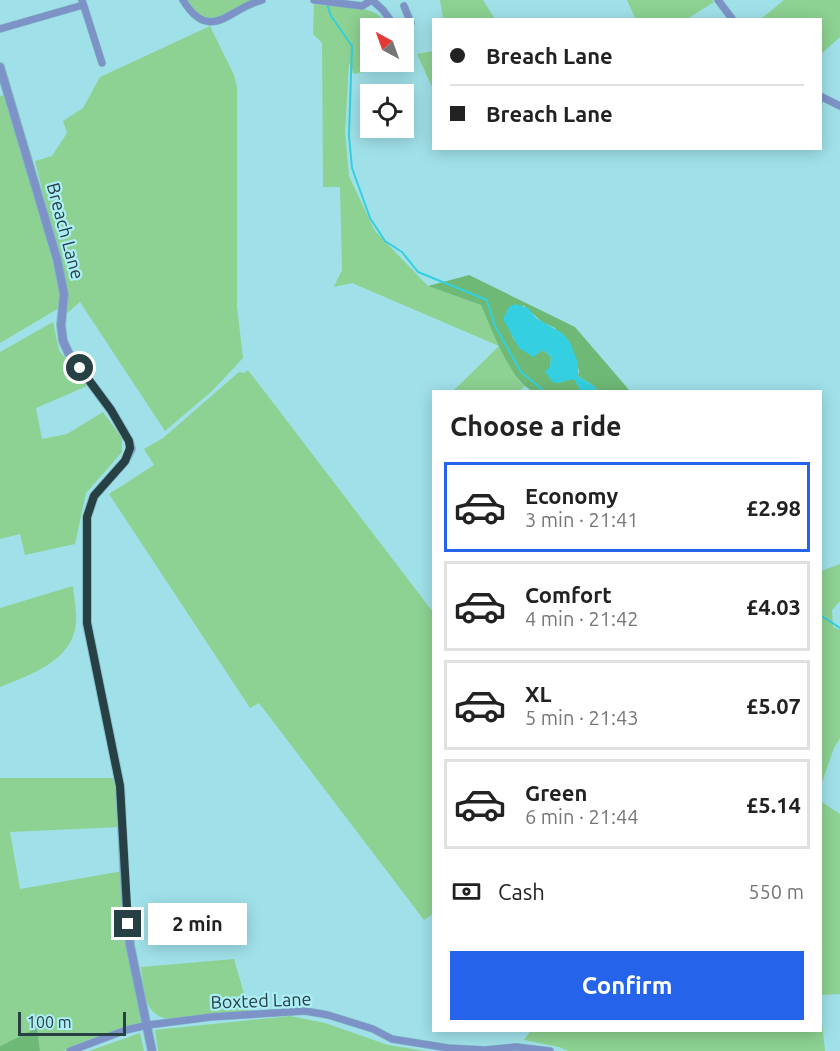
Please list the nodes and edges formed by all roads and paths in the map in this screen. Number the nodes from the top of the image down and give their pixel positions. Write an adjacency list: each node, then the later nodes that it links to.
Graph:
1 (183, 0): 2 (street)
2 (262, 0)
3 (314, 0): 4 (street)
4 (372, 0): 8 (street)
5 (718, 0): 10 (street)
6 (83, 2): 11 (street); 12 (street)
7 (404, 6): 9 (street)
8 (389, 18)
9 (409, 18)
10 (732, 18)
11 (0, 29)
12 (102, 63)
13 (0, 67): 16 (street, Breach Lane)
14 (822, 97): 15 (street)
15 (840, 106)
16 (148, 1025): 17 (street, Boxted Lane); 18 (street, Breach Lane); 19 (street, Boxted Lane)
17 (70, 1051)
18 (152, 1051)
19 (550, 1051)

